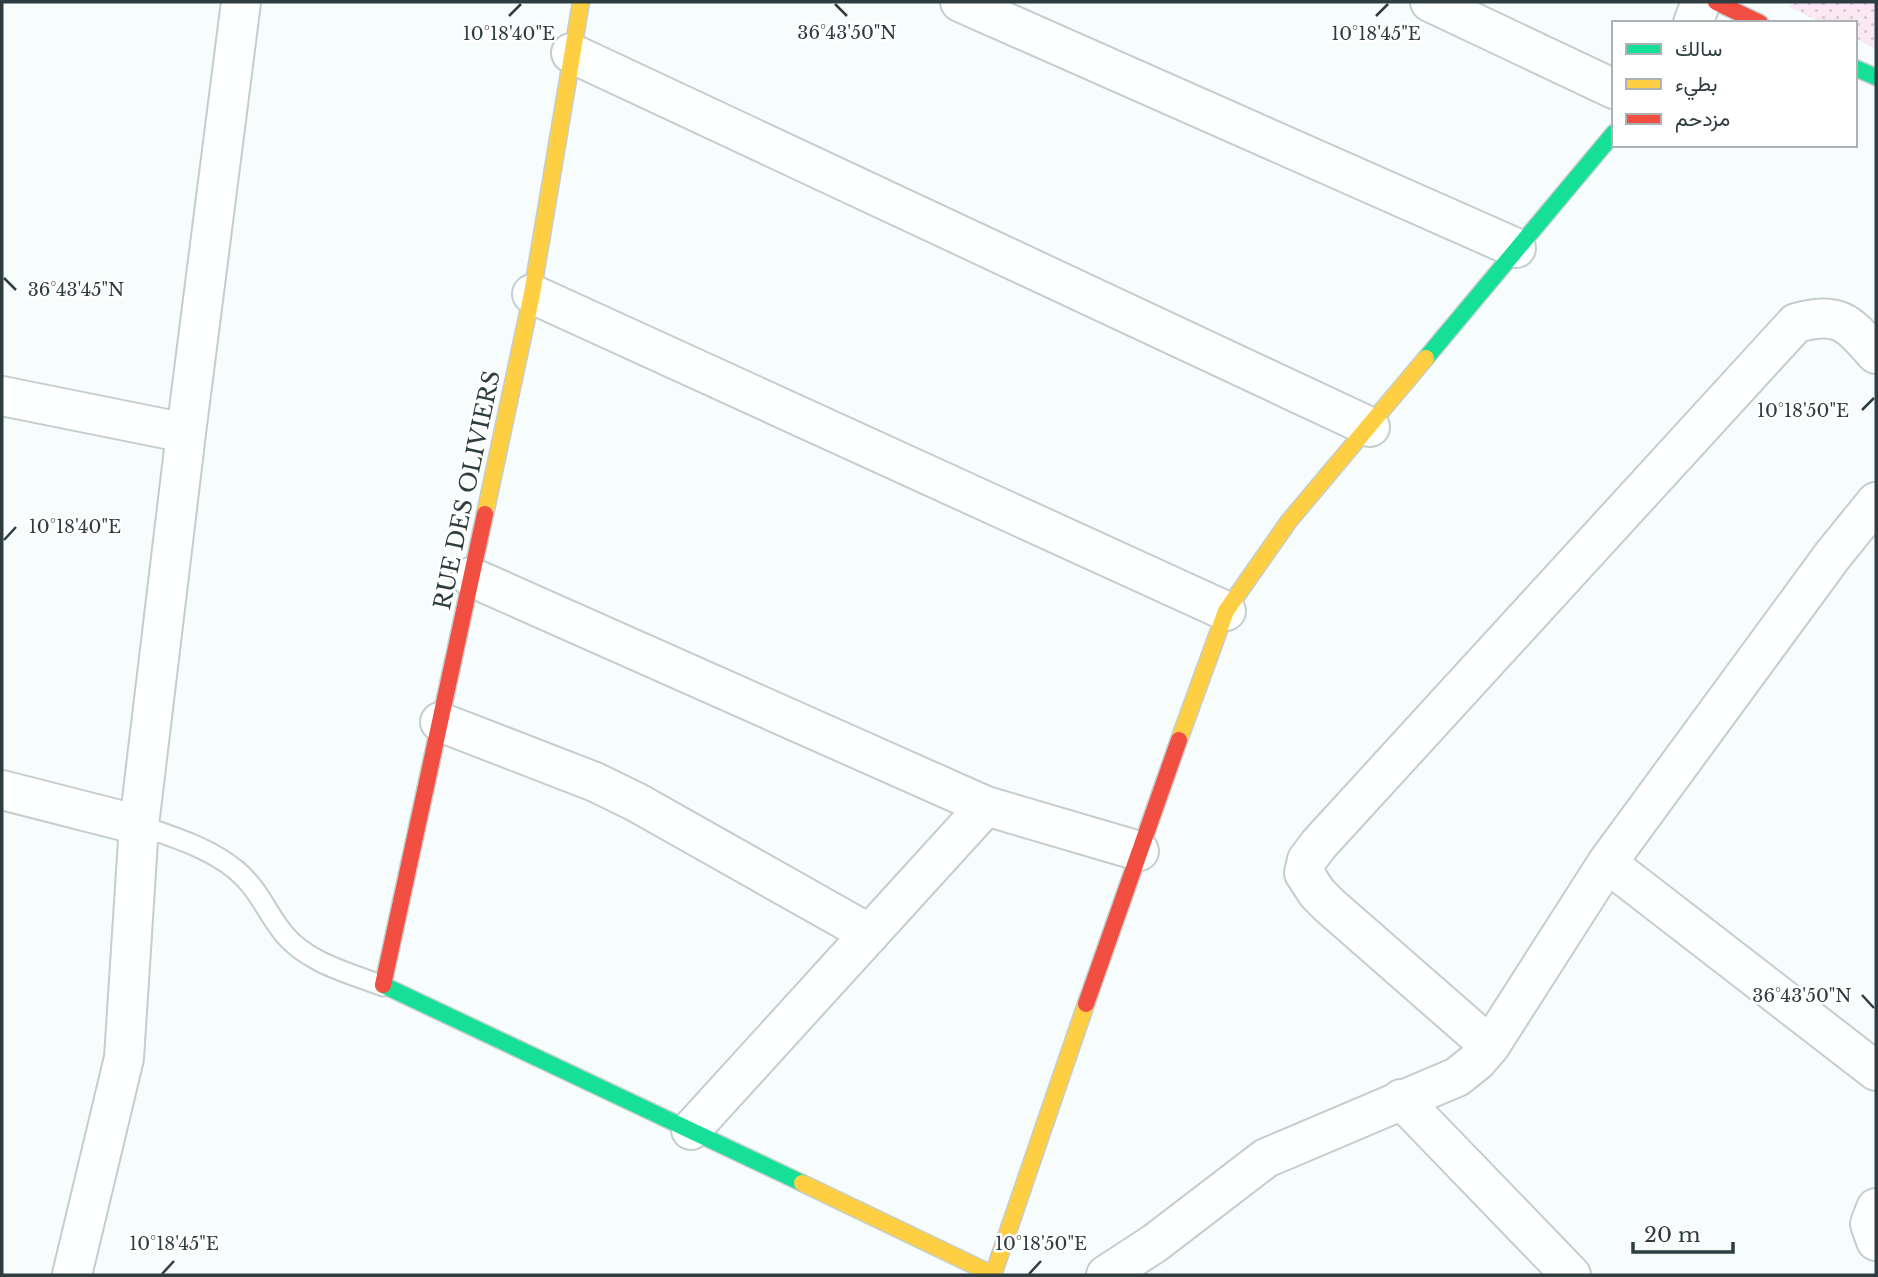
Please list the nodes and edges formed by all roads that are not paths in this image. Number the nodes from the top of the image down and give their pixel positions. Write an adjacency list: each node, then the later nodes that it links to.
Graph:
1 (241, 2): 19 (street)
2 (581, 2): 9 (street, RUE DES OLIVIERS)
3 (960, 2): 14 (street)
4 (1430, 2): 12 (street)
5 (1701, 2): 8 (street)
6 (1716, 2): 7 (street)
7 (1754, 16)
8 (1694, 21)
9 (571, 53): 15 (street, RUE DES OLIVIERS); 18 (street)
10 (1857, 69): 11 (street)
11 (1876, 77)
12 (1612, 88)
13 (1612, 134): 14 (street)
14 (1516, 248): 18 (street)
15 (532, 294): 21 (street, RUE DES OLIVIERS); 22 (street)
16 (1876, 354): 31 (street)
17 (2, 396): 19 (street)
18 (1370, 427): 22 (street)
19 (186, 433): 26 (street)
20 (1876, 502): 28 (street)
21 (471, 578): 23 (street, RUE DES OLIVIERS); 25 (street)
22 (1226, 611): 27 (street)
23 (440, 722): 29 (street); 30 (street, RUE DES OLIVIERS)
24 (2, 790): 26 (street)
25 (986, 806): 27 (street); 29 (street)
26 (139, 825): 30 (lane); 37 (street)
27 (1139, 851): 38 (street)
28 (1608, 863): 31 (street); 32 (street)
29 (870, 934): 34 (street)
30 (383, 986): 34 (street)
31 (1490, 1046): 33 (street)
32 (1876, 1071)
33 (1401, 1099): 39 (street); 40 (street)
34 (691, 1130): 38 (street)
35 (1876, 1208): 36 (street)
36 (1876, 1241)
37 (72, 1275)
38 (993, 1275)
39 (1106, 1275)
40 (1571, 1275)

